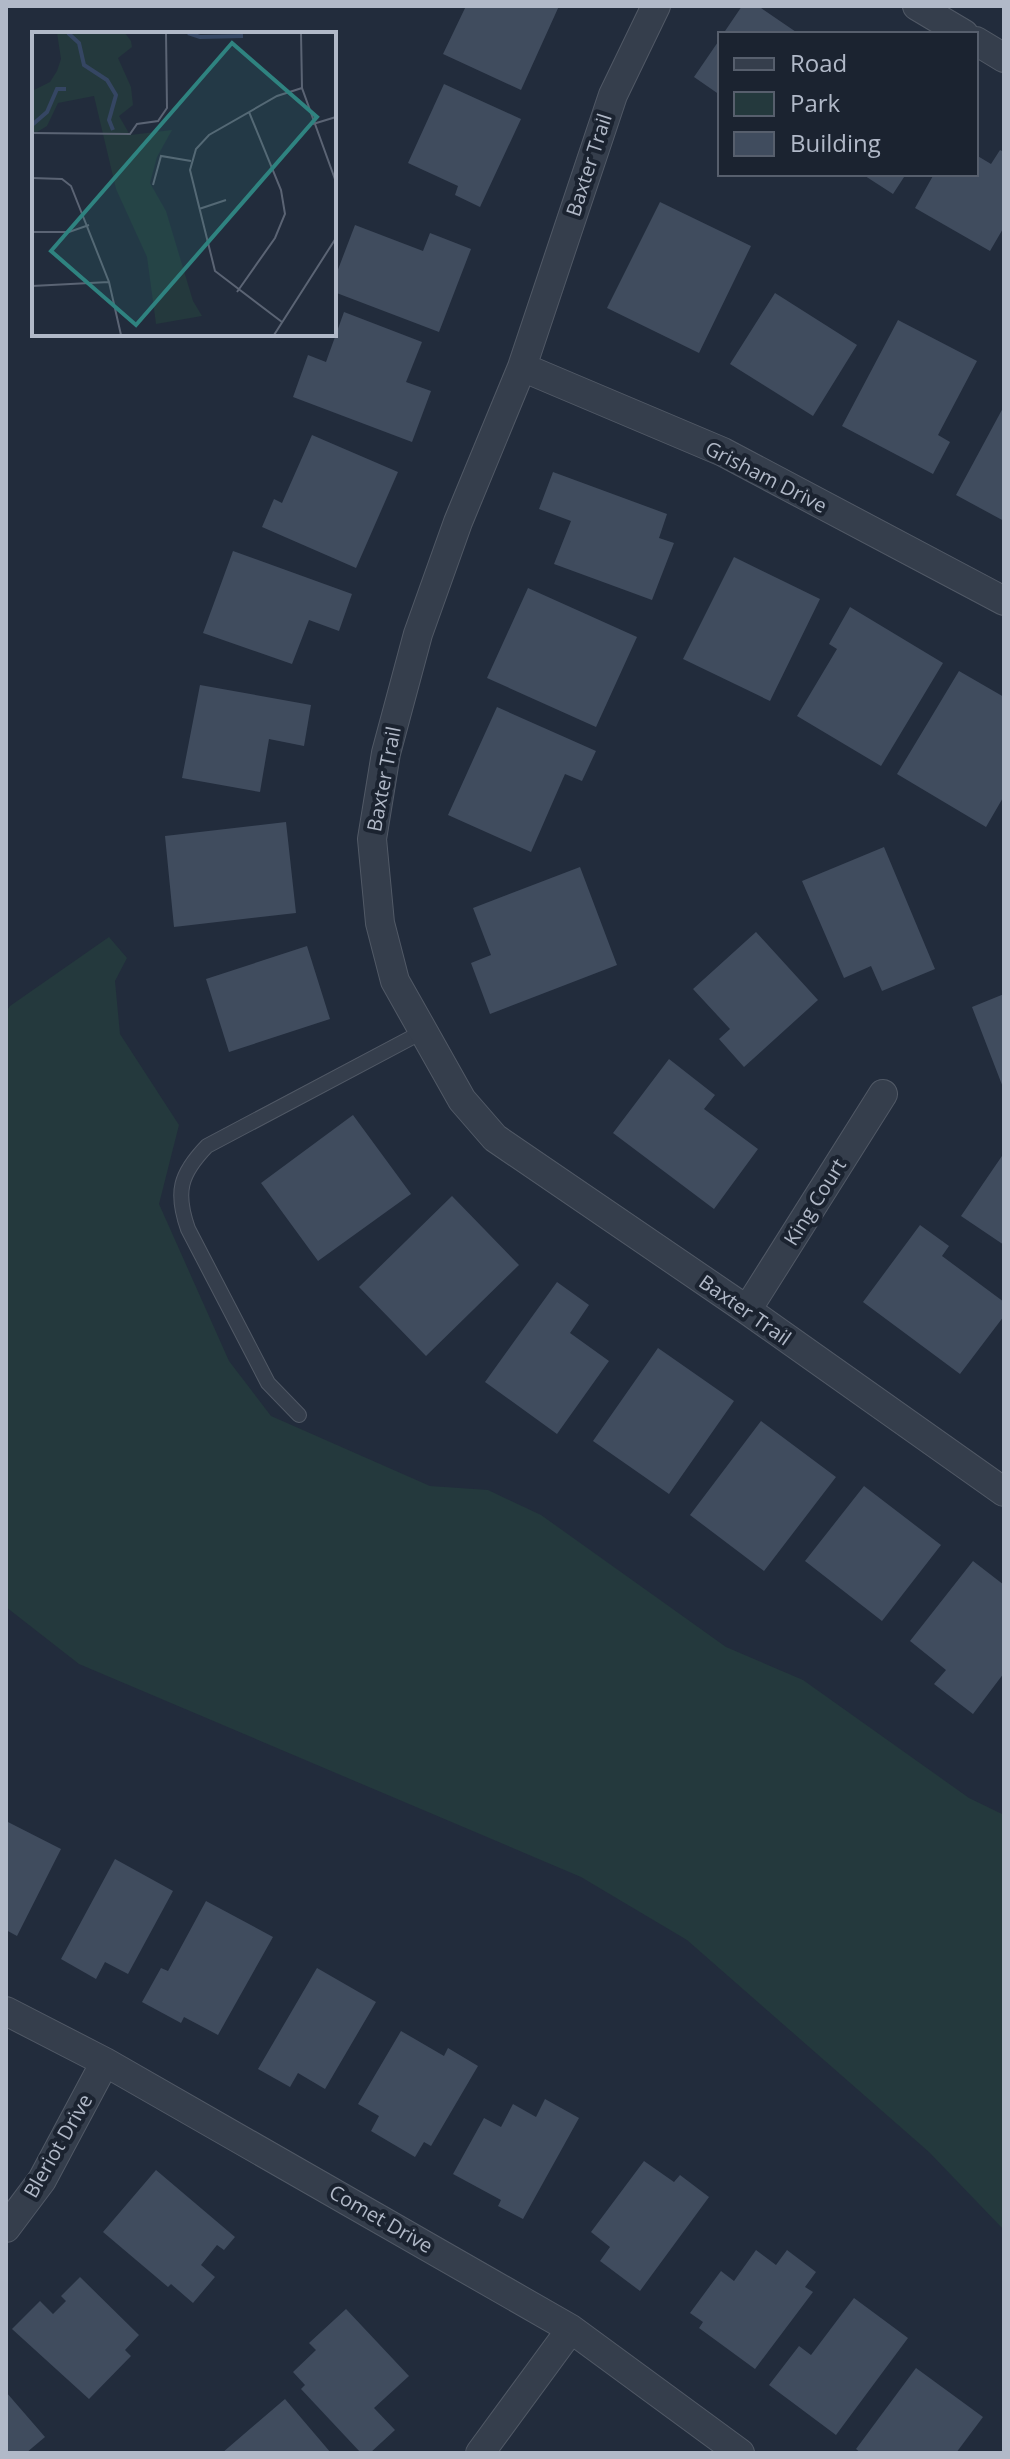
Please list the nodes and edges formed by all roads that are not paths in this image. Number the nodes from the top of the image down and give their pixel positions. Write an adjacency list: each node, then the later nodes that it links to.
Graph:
1 (656, 6): 6 (street, Baxter Trail)
2 (917, 6): 3 (street)
3 (961, 32)
4 (978, 42): 5 (street)
5 (1004, 58)
6 (522, 367): 7 (street, Grisham Drive); 8 (street, Baxter Trail)
7 (1004, 601)
8 (422, 1032): 10 (street, Baxter Trail); 11 (lane)
9 (883, 1094): 10 (street, King Court)
10 (747, 1310): 12 (street, Baxter Trail)
11 (299, 1415)
12 (1004, 1492)
13 (6, 2011): 14 (street, Comet Drive)
14 (105, 2062): 15 (street, Bleriot Drive); 16 (street, Comet Drive)
15 (6, 2228)
16 (571, 2329): 17 (street); 18 (street, Comet Drive)
17 (480, 2453)
18 (740, 2453)

